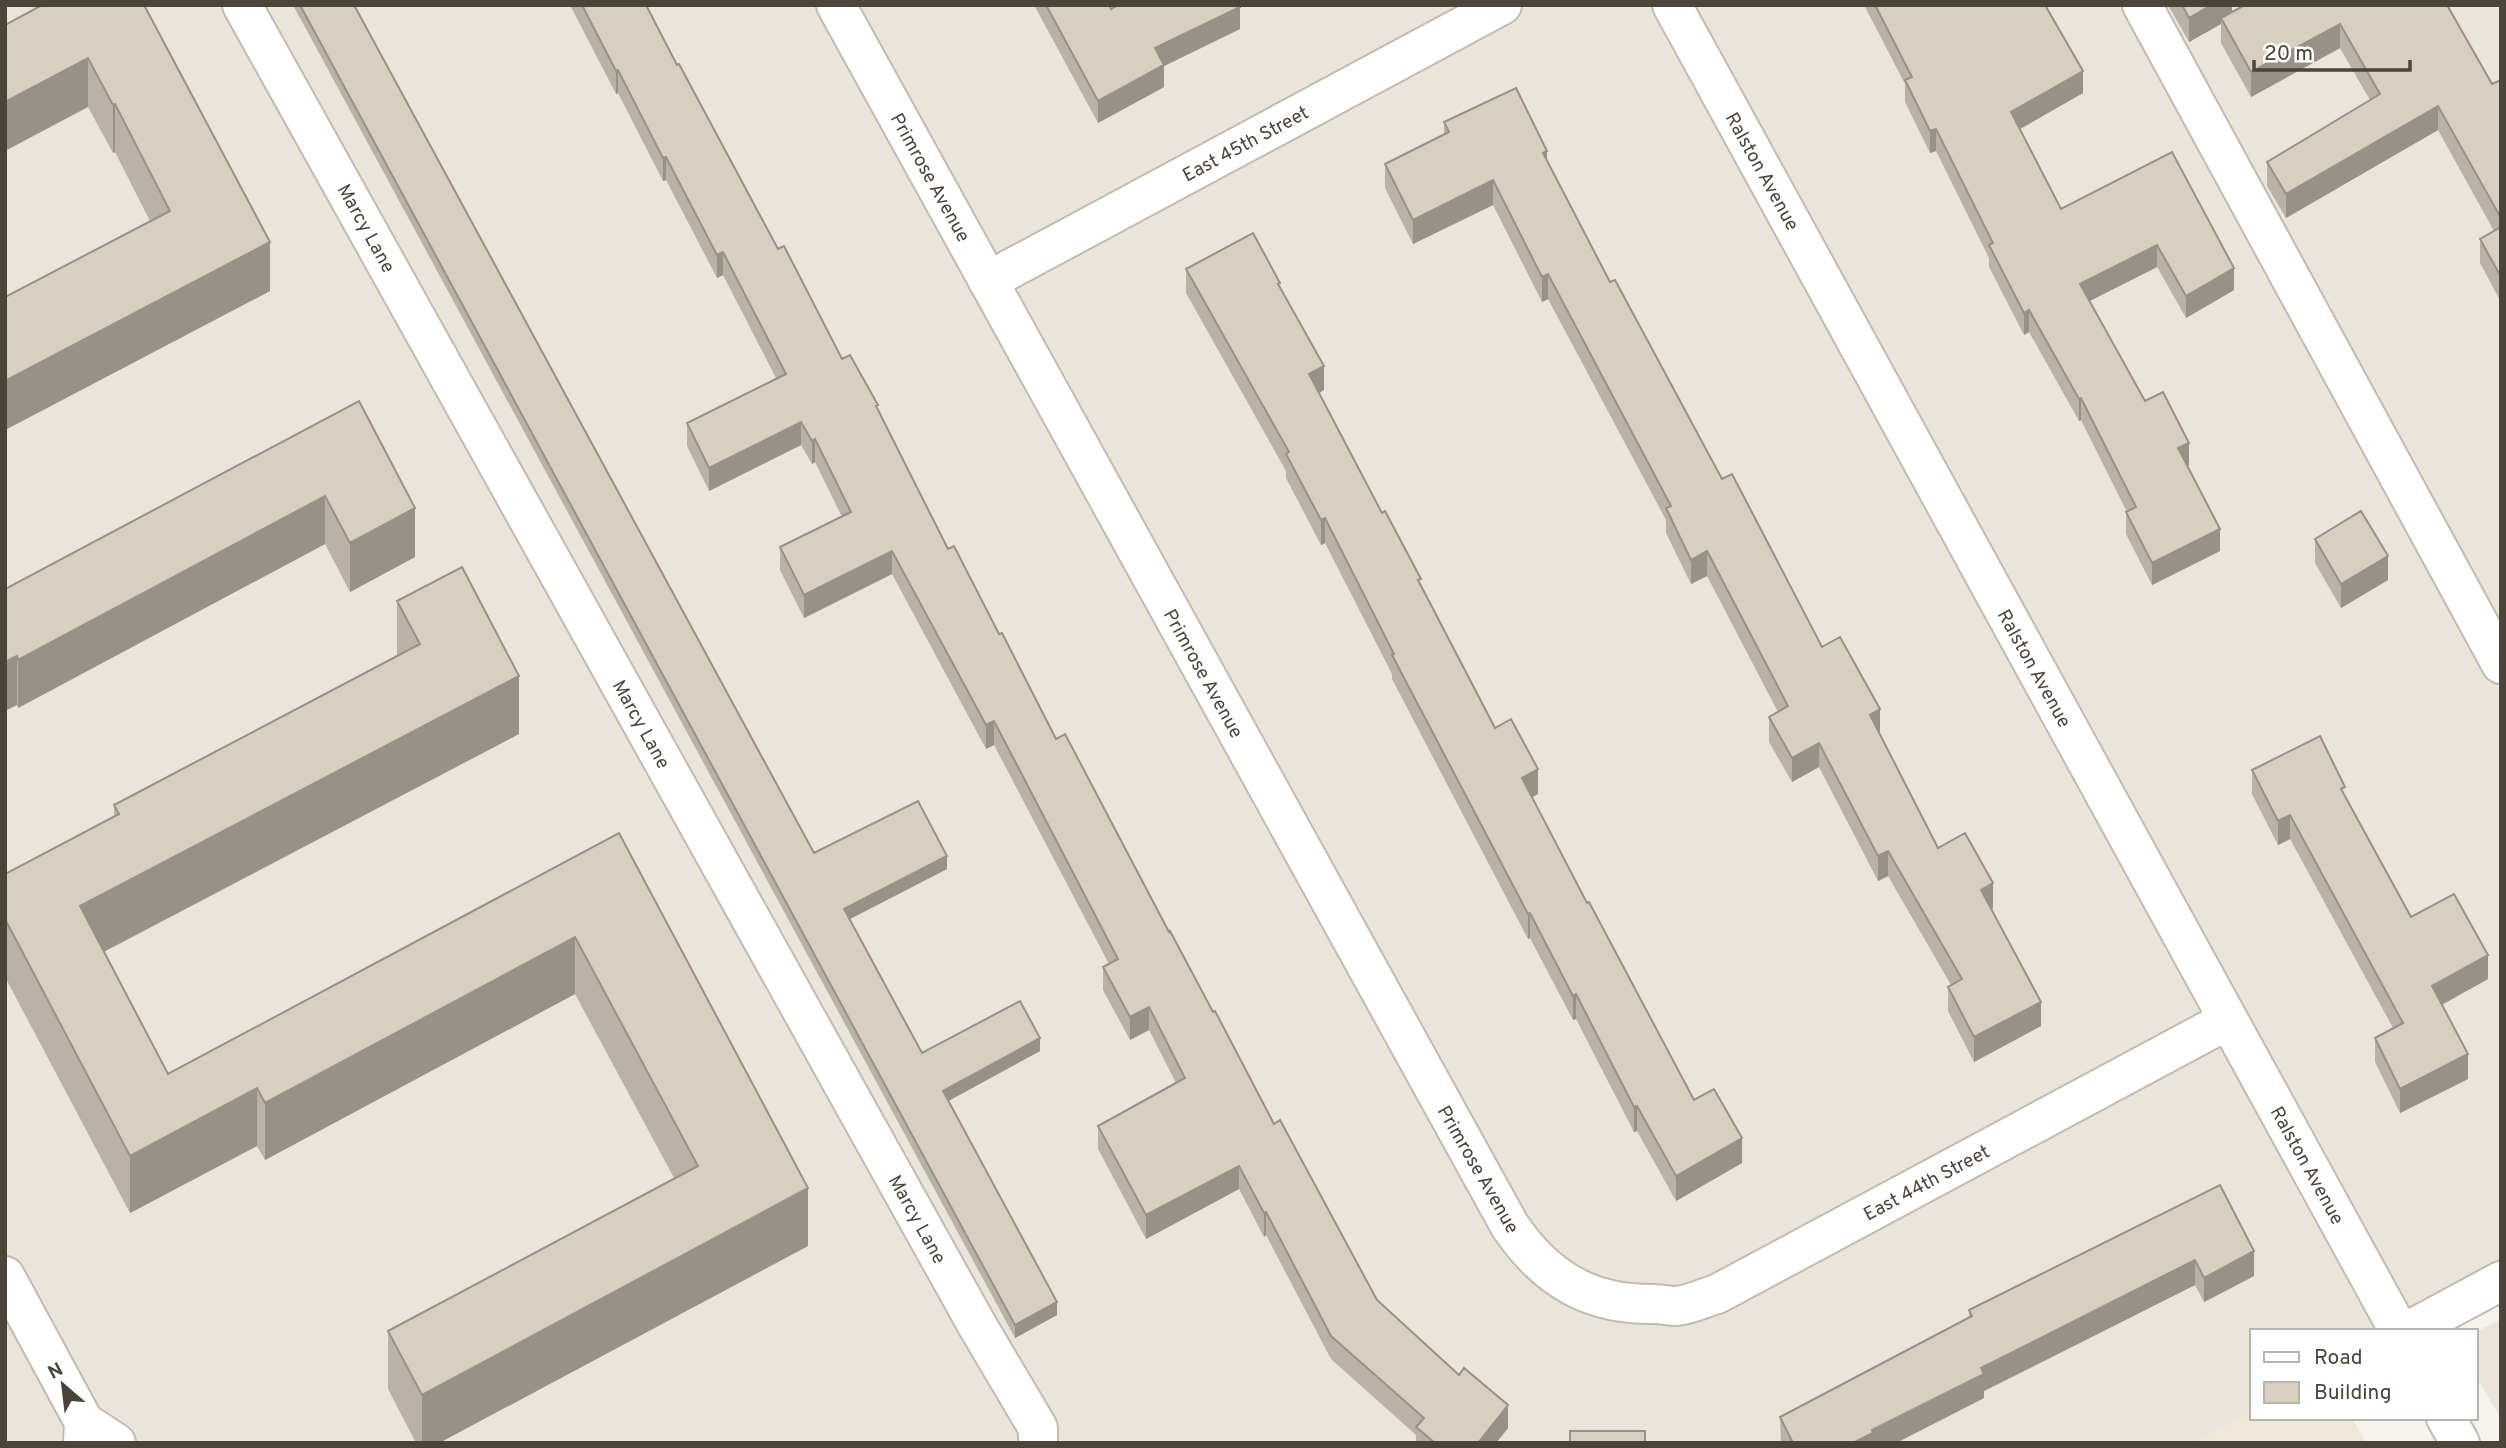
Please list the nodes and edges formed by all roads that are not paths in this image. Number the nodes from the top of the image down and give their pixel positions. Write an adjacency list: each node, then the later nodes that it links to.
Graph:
1 (242, 5): 16 (street, Marcy Lane)
2 (836, 5): 6 (street, Primrose Avenue)
3 (1502, 5): 6 (street, East 45th Street)
4 (1672, 5): 8 (street, Ralston Avenue)
5 (2141, 5): 7 (street)
6 (988, 281): 11 (street, Primrose Avenue)
7 (2501, 664)
8 (2228, 1020): 11 (street, East 44th Street); 12 (street, Ralston Avenue)
9 (5, 1276): 14 (street)
10 (2501, 1281): 13 (street)
11 (1613, 1300)
12 (2398, 1329)
13 (2412, 1329)
14 (83, 1432): 15 (street)
15 (116, 1443)
16 (1038, 1443)

